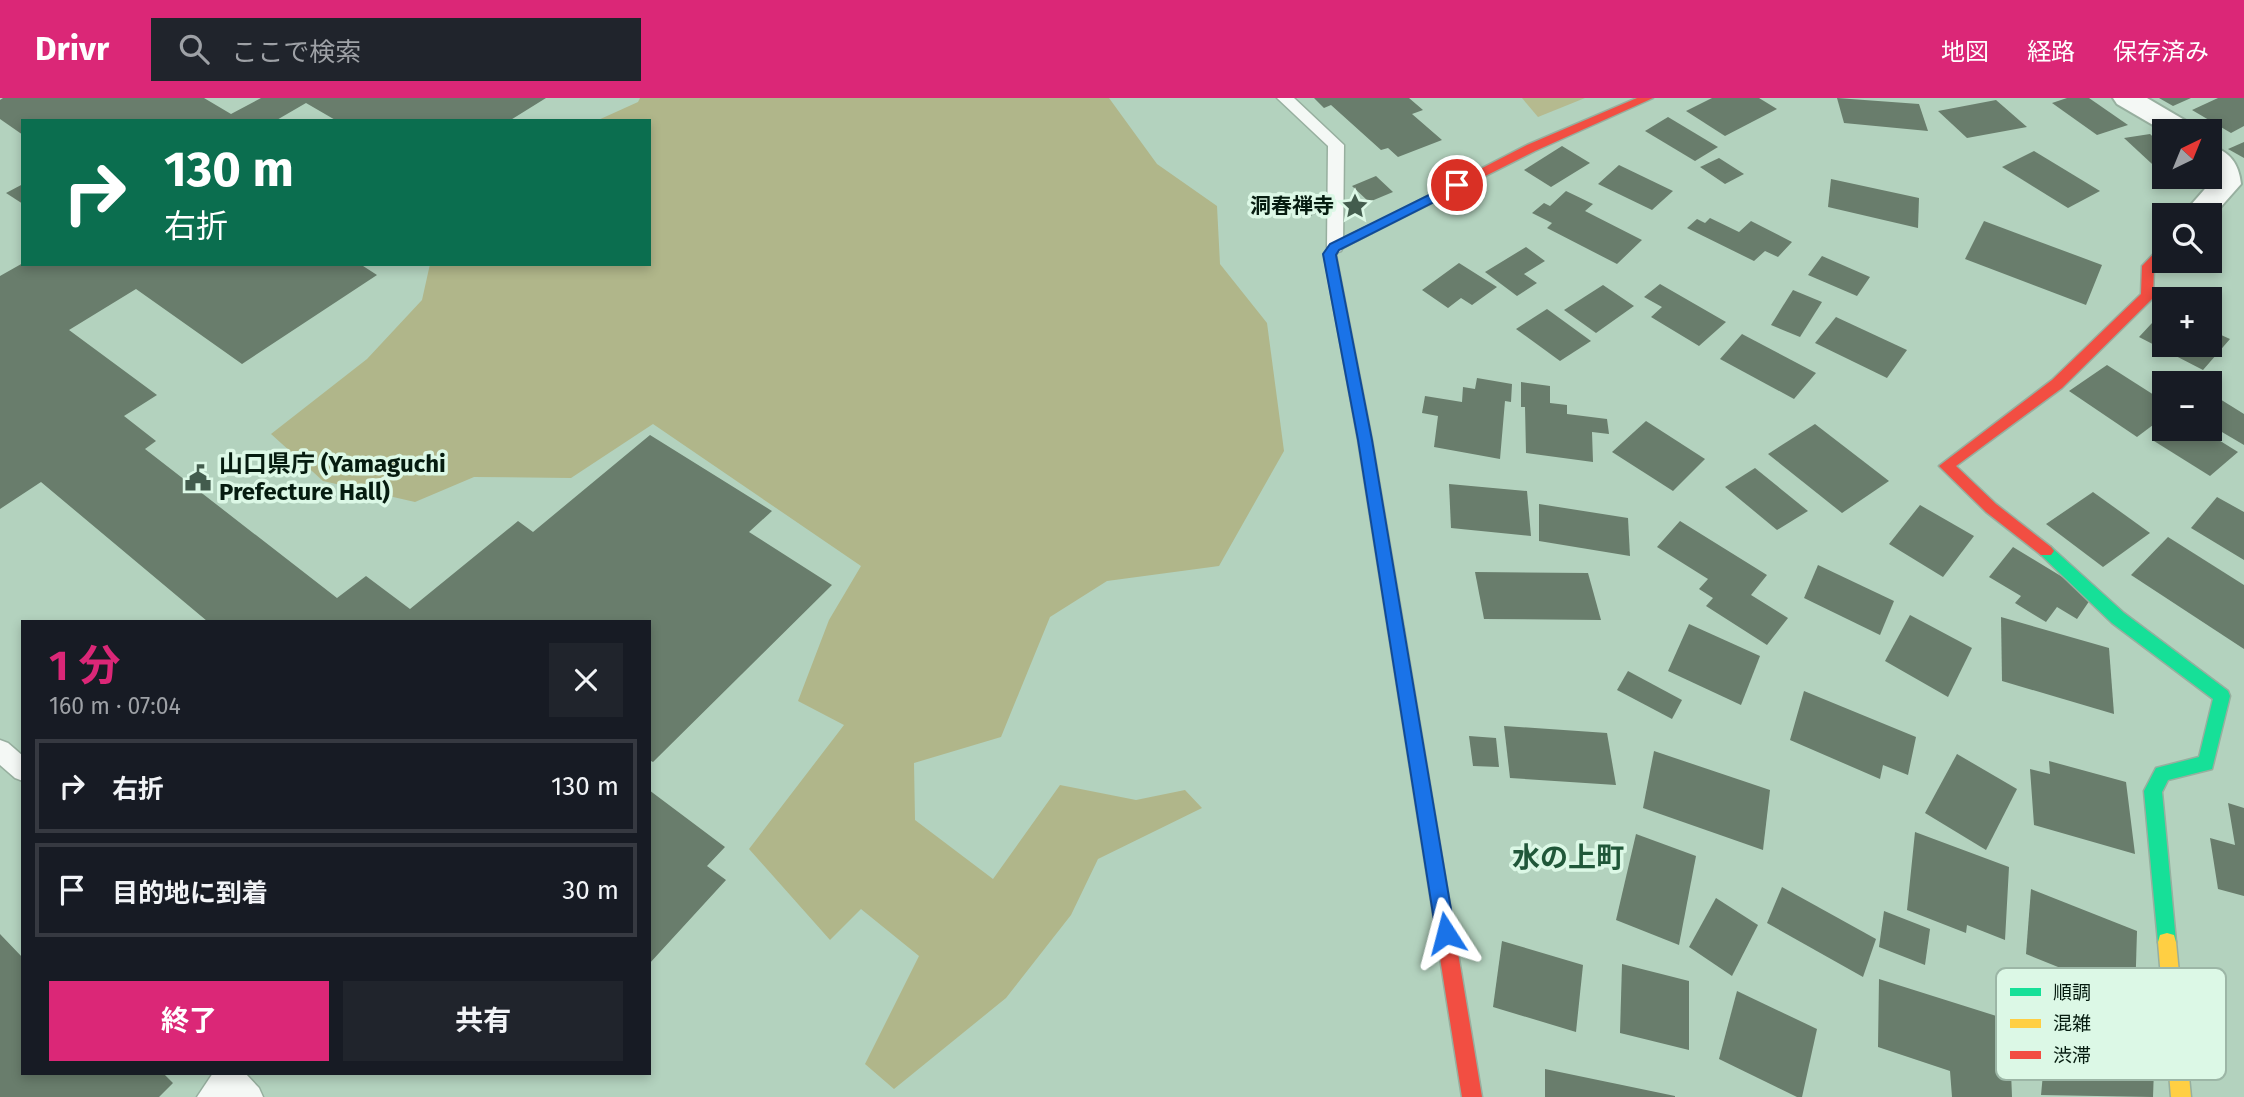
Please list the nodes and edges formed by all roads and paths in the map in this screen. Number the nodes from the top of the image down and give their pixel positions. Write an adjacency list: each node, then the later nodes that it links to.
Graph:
1 (1285, 98): 9 (lane)
2 (1647, 98): 9 (street)
3 (2127, 98): 4 (street)
4 (2163, 119)
5 (2222, 165): 6 (street)
6 (2222, 188)
7 (2221, 189): 8 (street)
8 (2208, 203)
9 (1335, 247): 17 (street)
10 (2152, 263): 13 (street)
11 (0, 750): 12 (lane)
12 (21, 769)
13 (2169, 968)
14 (228, 1075): 15 (lane); 16 (lane)
15 (210, 1097)
16 (250, 1097)
17 (1472, 1097)

